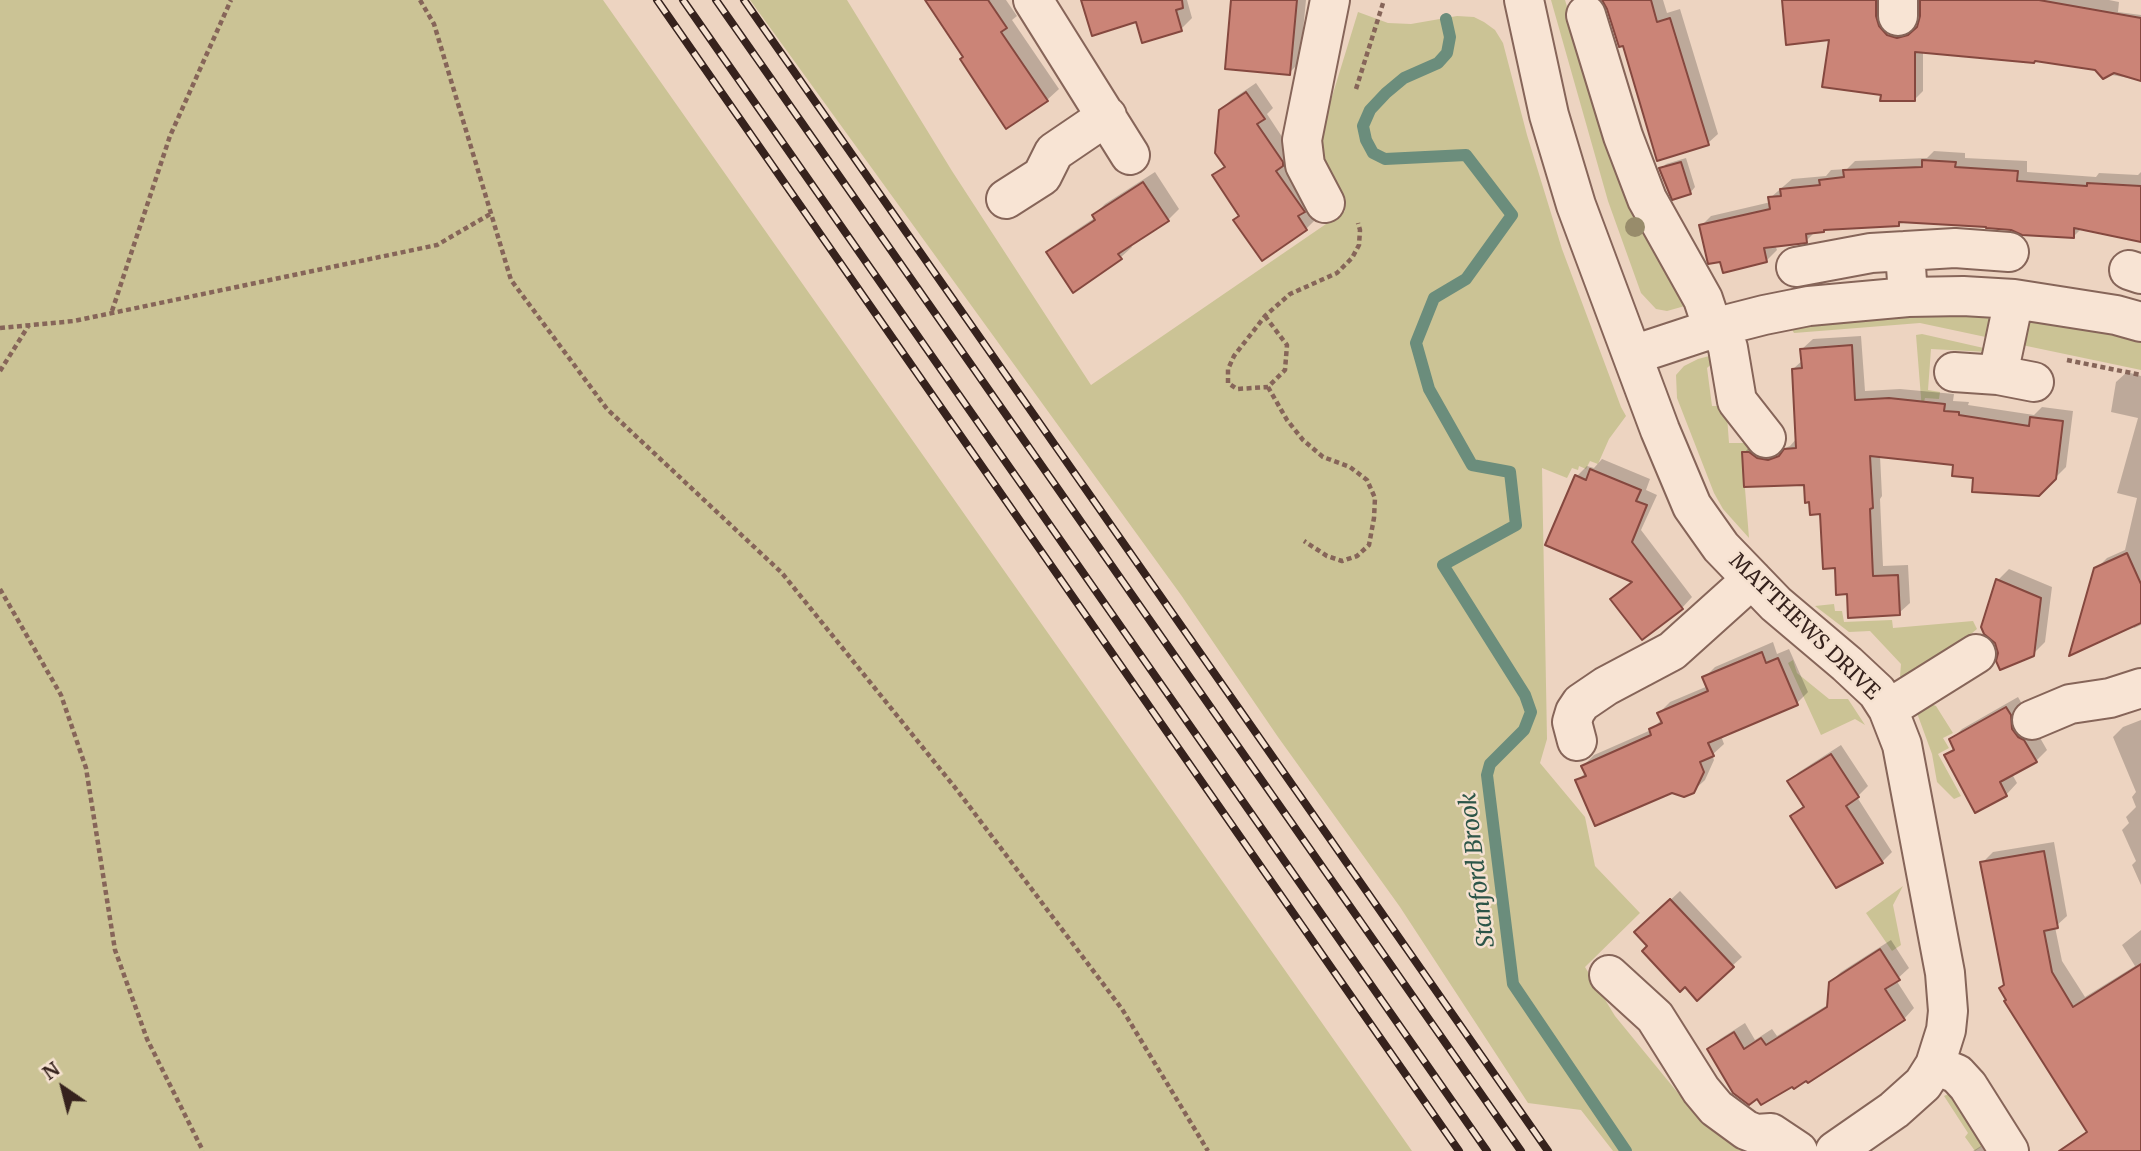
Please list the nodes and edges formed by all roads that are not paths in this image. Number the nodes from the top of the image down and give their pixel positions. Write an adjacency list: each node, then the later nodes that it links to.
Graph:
1 (1033, 0): 5 (street)
2 (1330, 0): 8 (street)
3 (1524, 0): 16 (street, MATTHEWS DRIVE)
4 (1586, 15): 15 (street)
5 (1107, 116): 6 (street); 7 (street)
6 (1130, 155)
7 (1006, 199)
8 (1325, 203)
9 (1905, 251): 10 (street); 11 (street); 12 (street)
10 (2008, 253)
11 (1796, 267)
12 (1908, 297): 13 (street); 15 (street)
13 (2014, 299): 14 (street); 17 (street)
14 (2141, 321)
15 (1717, 327): 16 (street); 18 (street)
16 (1633, 355): 19 (street, MATTHEWS DRIVE)
17 (1954, 372)
18 (1766, 438)
19 (1752, 579): 22 (street, MATTHEWS DRIVE); 24 (street)
20 (1976, 654): 22 (street)
21 (2141, 688): 23 (street)
22 (1888, 709): 26 (street, MATTHEWS DRIVE)
23 (2032, 720)
24 (1577, 741)
25 (1609, 975): 27 (street)
26 (1936, 1065): 28 (street, MATTHEWS DRIVE); 29 (street)
27 (1785, 1142)
28 (1835, 1151)
29 (2009, 1151)

